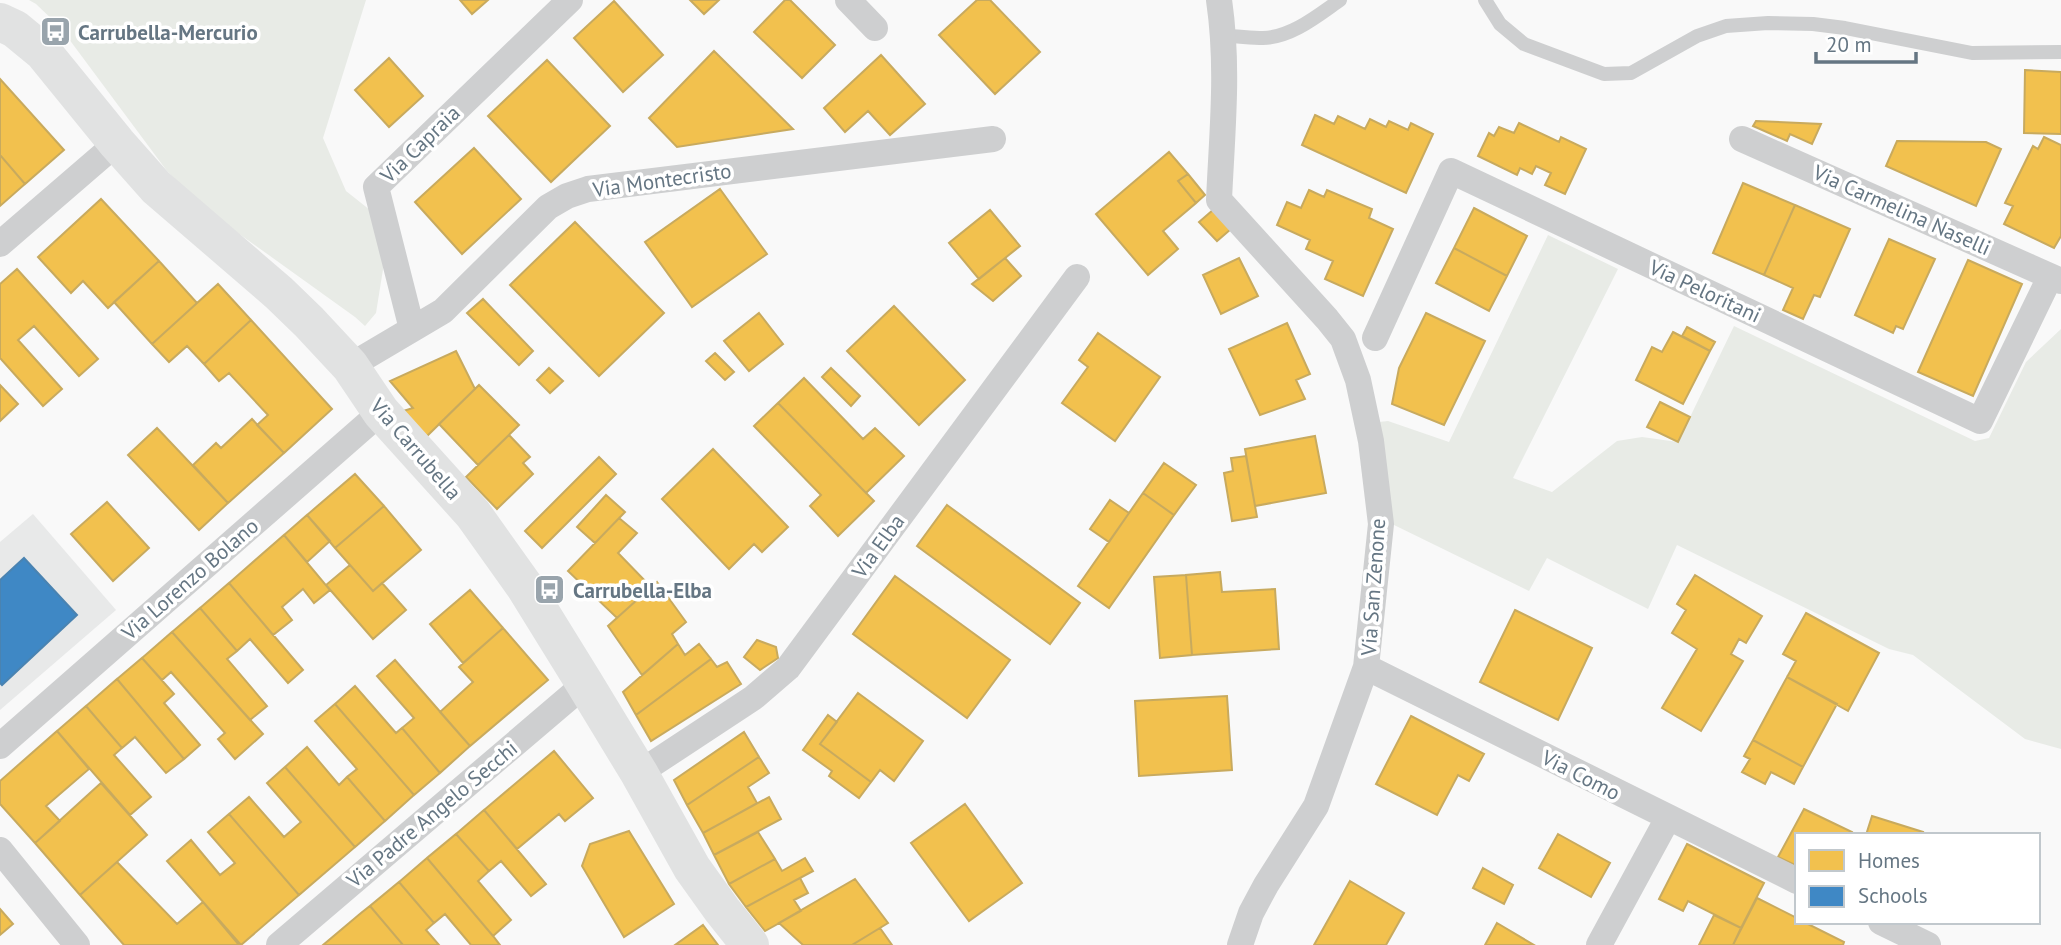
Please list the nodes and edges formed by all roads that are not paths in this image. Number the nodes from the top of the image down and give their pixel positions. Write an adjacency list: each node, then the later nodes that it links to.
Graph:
1 (570, 0): 16 (street, Via Capraia)
2 (848, 0): 7 (street)
3 (1219, 0): 8 (street, Via San Zenone)
4 (1340, 0): 8 (lane)
5 (1485, 0): 9 (lane)
6 (0, 22): 12 (main road, Via Carrubella)
7 (875, 28)
8 (1224, 36): 20 (street, Via San Zenone)
9 (2061, 52)
10 (993, 139): 16 (street, Via Montecristo)
11 (1742, 139): 15 (street, Via Carmelina Naselli)
12 (117, 143): 13 (street); 18 (main road, Via Carrubella)
13 (0, 244)
14 (1077, 277): 23 (street, Via Elba)
15 (2056, 279): 17 (street, Via Peloritani)
16 (412, 329): 18 (street, Via Montecristo)
17 (1375, 338)
18 (350, 366): 19 (main road, Via Carrubella)
19 (381, 412): 21 (main road, Via Carrubella); 22 (street, Via Lorenzo Bolano)
20 (1366, 667): 24 (street, Via Como); 31 (street, Via San Zenone)
21 (585, 684): 23 (main road, Via Carrubella); 29 (street, Via Padre Angelo Secchi)
22 (0, 746)
23 (639, 773): 30 (main road, Via Carrubella)
24 (1668, 818): 26 (street, Via Como); 32 (street)
25 (0, 850): 28 (street)
26 (1795, 880)
27 (1885, 924): 33 (street)
28 (77, 945)
29 (279, 945)
30 (750, 945)
31 (1240, 945)
32 (1599, 945)
33 (1927, 945)

